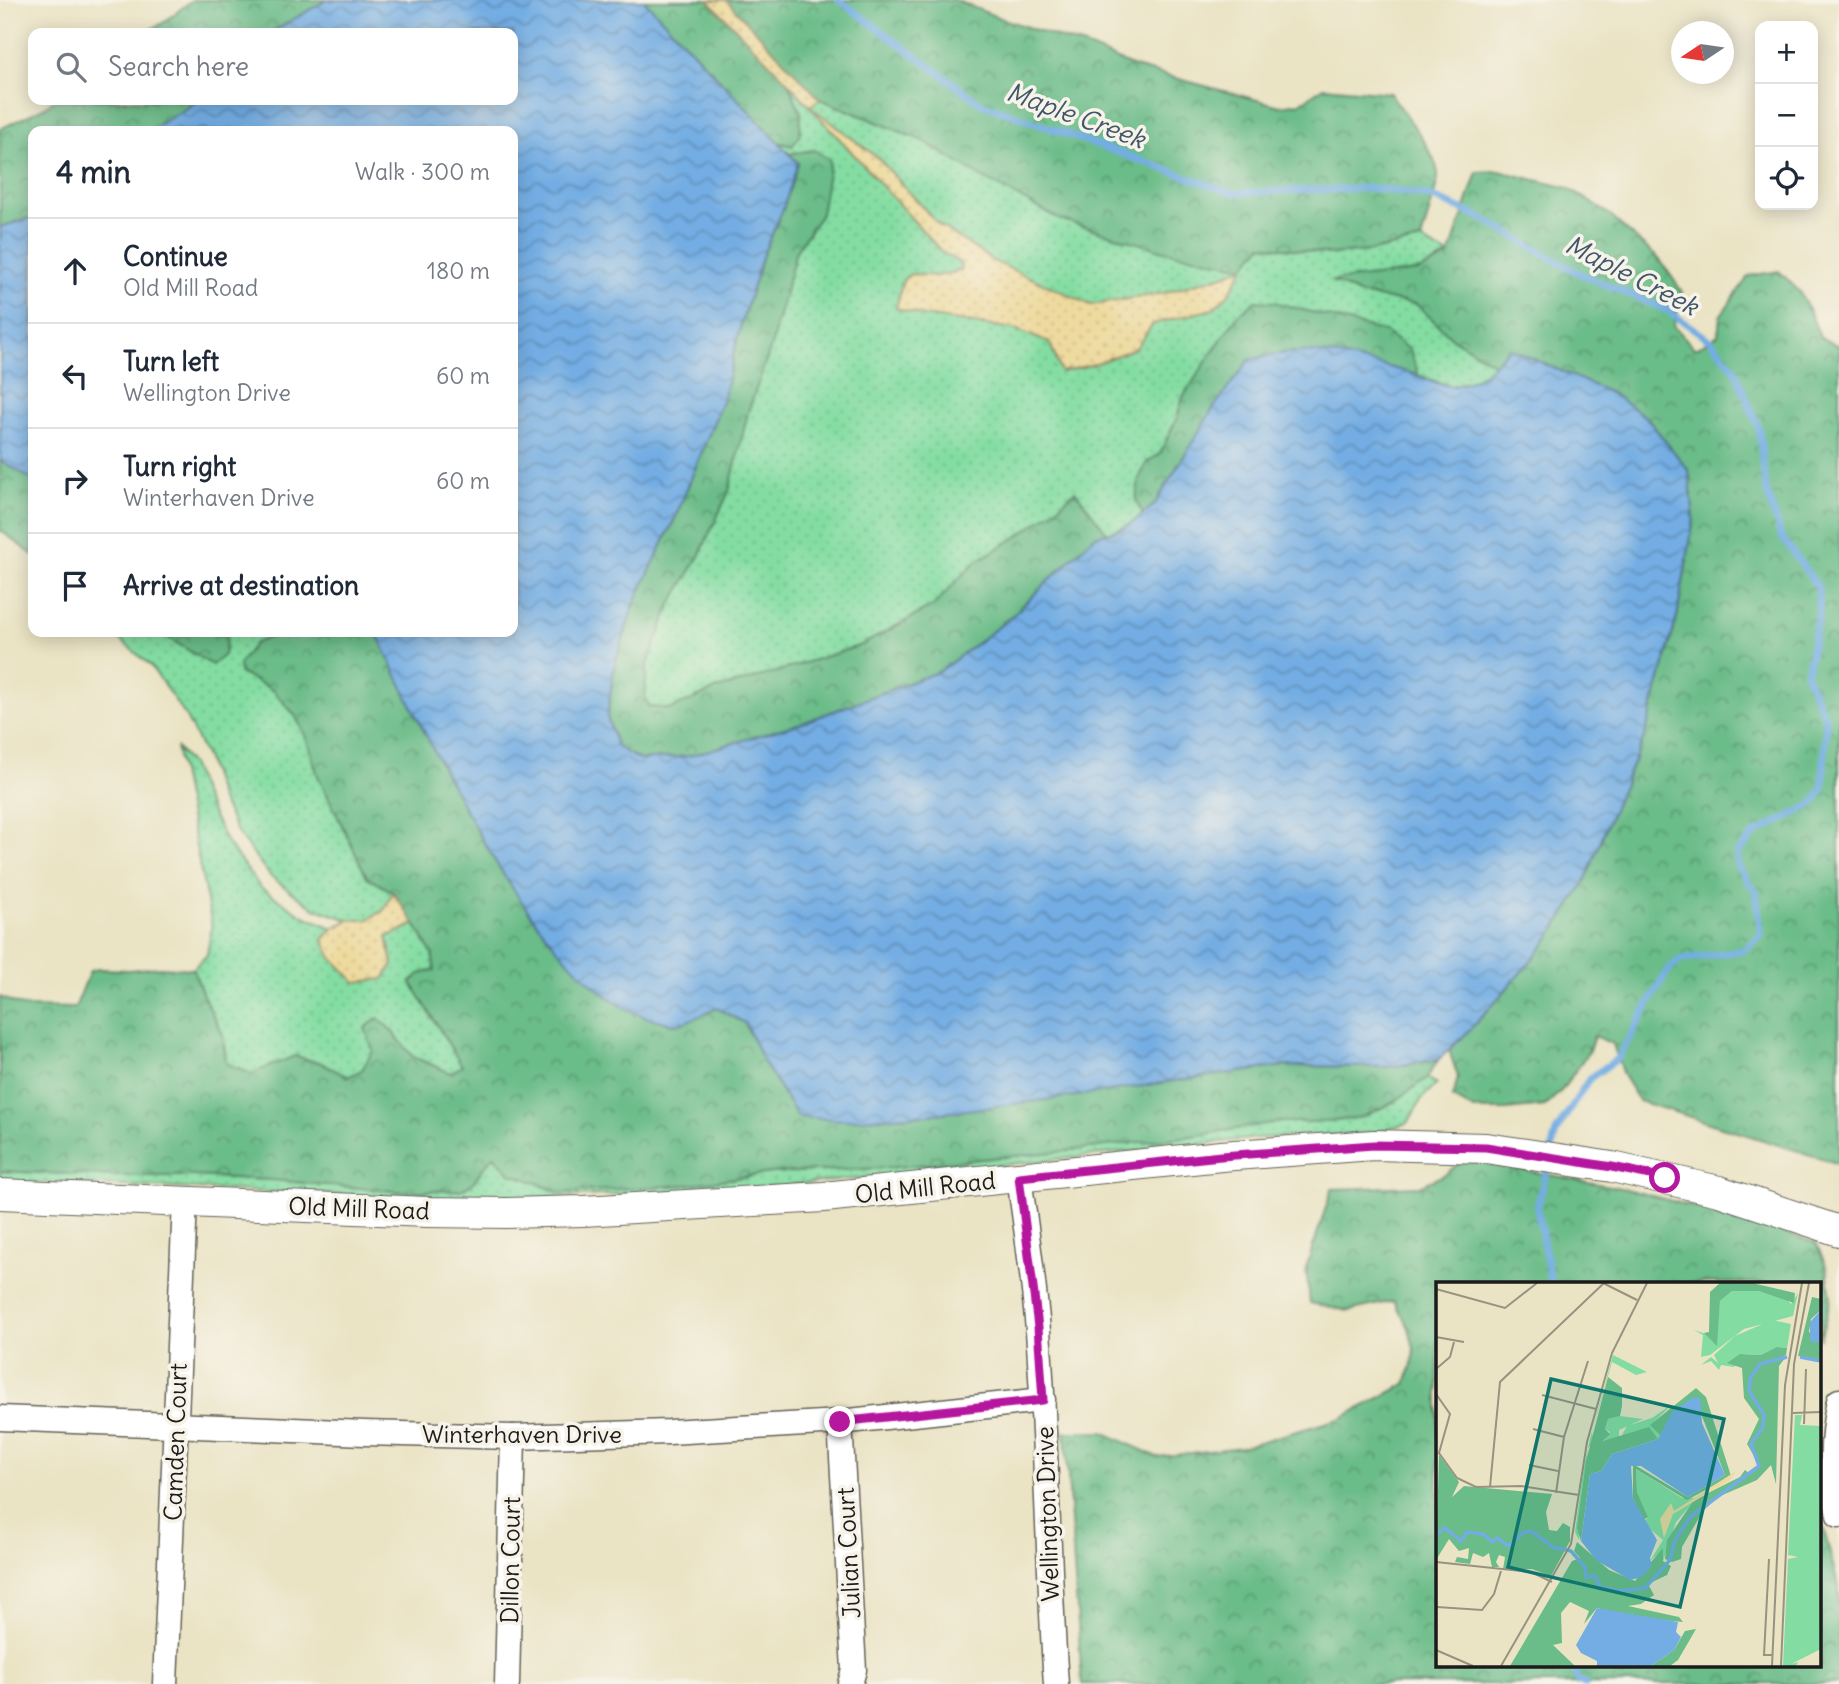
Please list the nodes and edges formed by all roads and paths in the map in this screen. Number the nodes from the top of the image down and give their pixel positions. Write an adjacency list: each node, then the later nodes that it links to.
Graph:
1 (1019, 1177): 3 (street, Old Mill Road); 4 (street, Old Mill Road); 5 (street, Wellington Drive)
2 (0, 1195): 3 (street, Old Mill Road)
3 (185, 1201): 9 (street, Camden Court)
4 (1839, 1230)
5 (1043, 1400): 8 (street, Winterhaven Drive); 15 (street, Wellington Drive)
6 (1839, 1401): 11 (street)
7 (0, 1418): 9 (street, Winterhaven Drive)
8 (840, 1422): 10 (street, Winterhaven Drive); 14 (street, Julian Court)
9 (175, 1424): 10 (street, Winterhaven Drive); 12 (street, Camden Court)
10 (513, 1437): 13 (street, Dillon Court)
11 (1839, 1515)
12 (165, 1684)
13 (507, 1684)
14 (850, 1684)
15 (1056, 1684)

